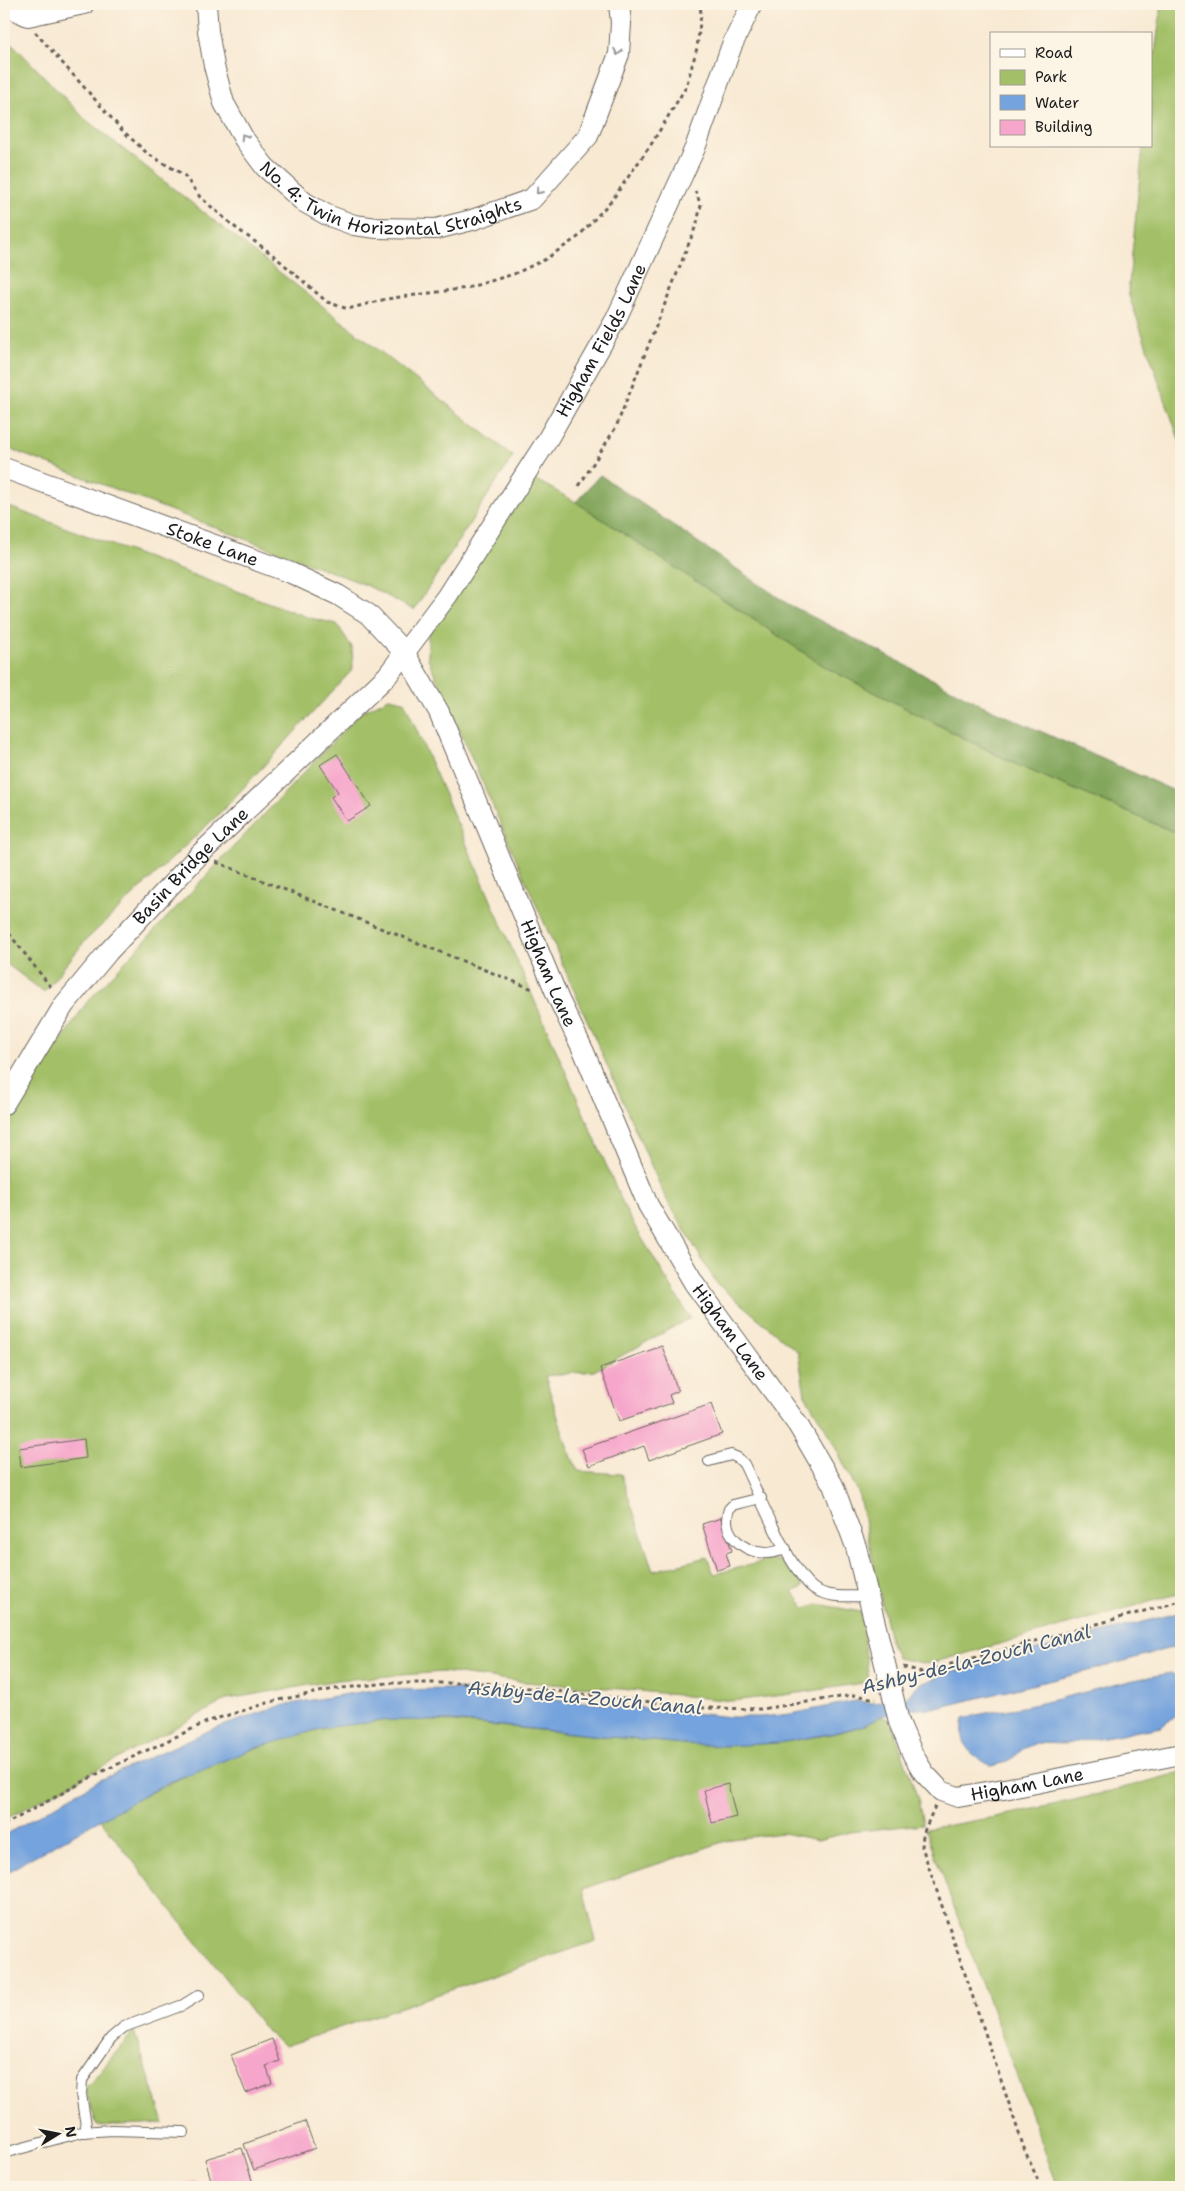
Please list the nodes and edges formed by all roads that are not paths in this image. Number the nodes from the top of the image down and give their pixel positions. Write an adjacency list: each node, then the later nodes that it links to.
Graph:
1 (8, 4): 2 (street)
2 (84, 4)
3 (206, 4): 4 (street, No. 4: Twin Horizontal Straights, one-way to 3)
4 (620, 4)
5 (752, 4): 7 (street, Higham Fields Lane)
6 (4, 468): 7 (street, Stoke Lane)
7 (404, 652): 8 (street, Basin Bridge Lane); 12 (street, Higham Lane)
8 (4, 1104)
9 (709, 1461): 10 (lane)
10 (761, 1498): 11 (lane); 11 (lane)
11 (786, 1549): 12 (lane)
12 (870, 1596): 13 (street, Higham Lane, bridge)
13 (1181, 1754)
14 (199, 1995): 15 (lane)
15 (87, 2132): 16 (lane); 17 (lane)
16 (184, 2132)
17 (4, 2153)

